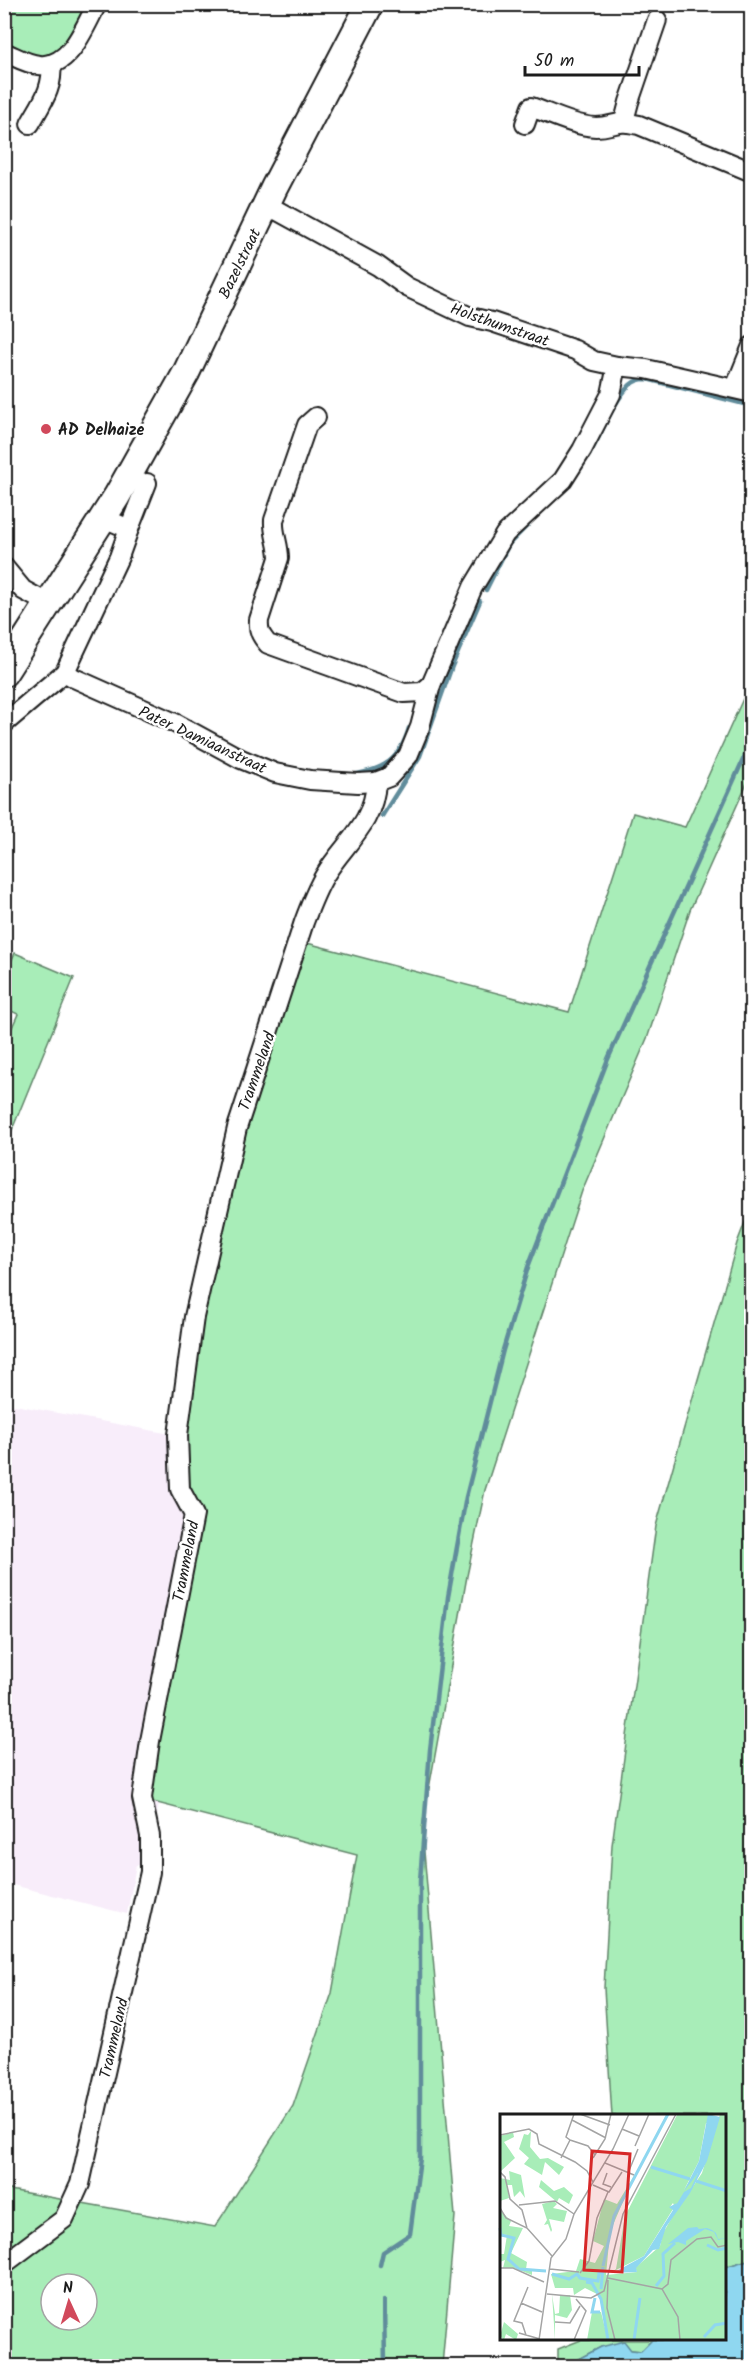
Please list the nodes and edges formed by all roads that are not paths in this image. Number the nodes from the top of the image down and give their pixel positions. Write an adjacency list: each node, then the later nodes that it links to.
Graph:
1 (97, 4): 5 (street)
2 (370, 4): 10 (main road, Bazelstraat)
3 (657, 20): 6 (street)
4 (4, 52): 5 (street)
5 (51, 64): 7 (street)
6 (624, 121): 8 (street); 9 (street)
7 (30, 124)
8 (525, 124)
9 (752, 172)
10 (267, 205): 12 (street, Holsthumstraat); 16 (main road, Bazelstraat)
11 (752, 346): 13 (street)
12 (616, 366): 13 (street, Holsthumstraat); 22 (street)
13 (743, 391)
14 (316, 417): 22 (street)
15 (147, 483): 17 (street)
16 (104, 518): 17 (street); 19 (main road, Bazelstraat)
17 (129, 529): 20 (street)
18 (4, 567): 19 (street)
19 (49, 604): 21 (main road, Bazelstraat)
20 (65, 672): 23 (street); 24 (street, Pater Damiaanstraat)
21 (4, 673)
22 (431, 685): 24 (street)
23 (6, 722)
24 (376, 782): 25 (street, Trammeland)
25 (4, 2264)

